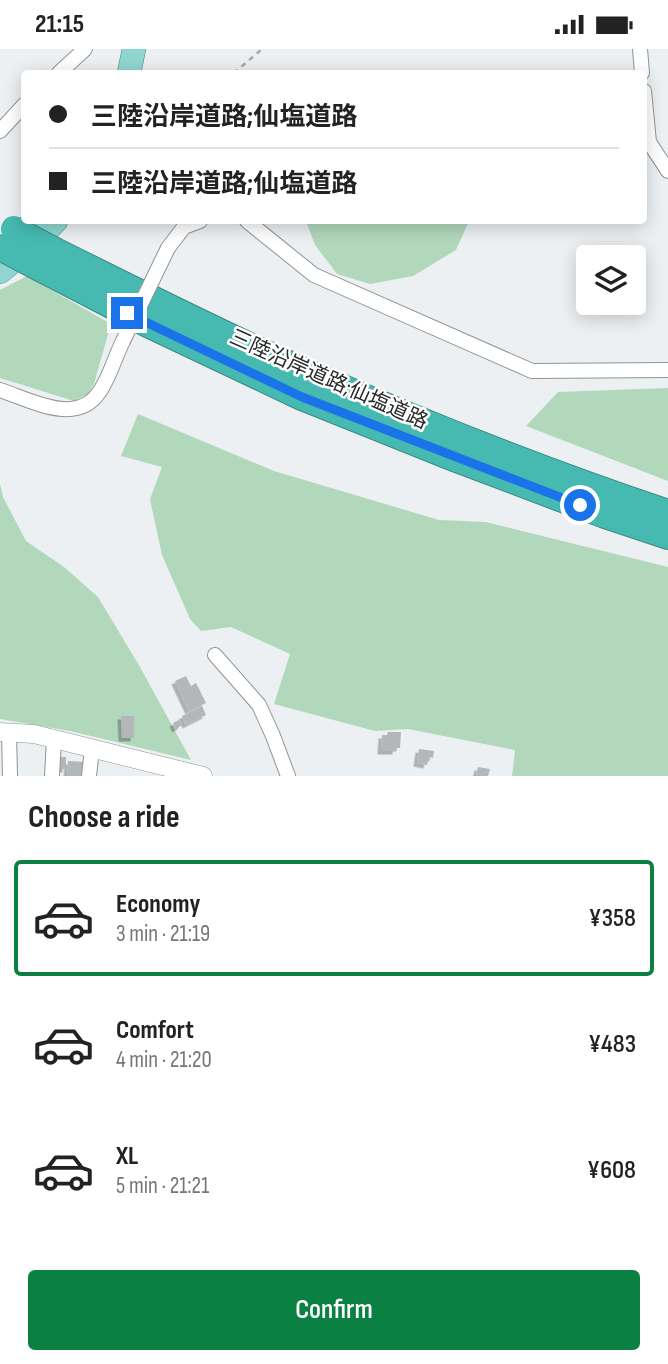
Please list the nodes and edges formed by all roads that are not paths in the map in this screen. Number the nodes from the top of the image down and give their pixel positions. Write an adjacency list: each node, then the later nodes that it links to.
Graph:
1 (85, 49): 4 (street)
2 (134, 49): 5 (main road)
3 (639, 49): 6 (street)
4 (62, 70)
5 (130, 70)
6 (642, 70)
7 (21, 108): 9 (street)
8 (647, 122): 10 (street)
9 (0, 131)
10 (668, 171)
11 (53, 224): 16 (main road)
12 (192, 224): 18 (street, bridge)
13 (251, 224): 17 (street)
14 (5, 233): 15 (highway, 三陸沿岸道路;仙塩道路, bridge)
15 (49, 260): 19 (highway, 三陸沿岸道路;仙塩道路); 20 (highway, 三陸沿岸道路;仙塩道路)
16 (0, 272)
17 (668, 370)
18 (0, 390)
19 (668, 513)
20 (668, 536)
21 (215, 655): 30 (street)
22 (4, 732): 23 (street); 26 (street)
23 (54, 739): 24 (street); 27 (street)
24 (92, 749): 25 (street); 28 (street)
25 (177, 773): 29 (street)
26 (10, 776)
27 (52, 776)
28 (89, 776)
29 (203, 776)
30 (288, 776)

